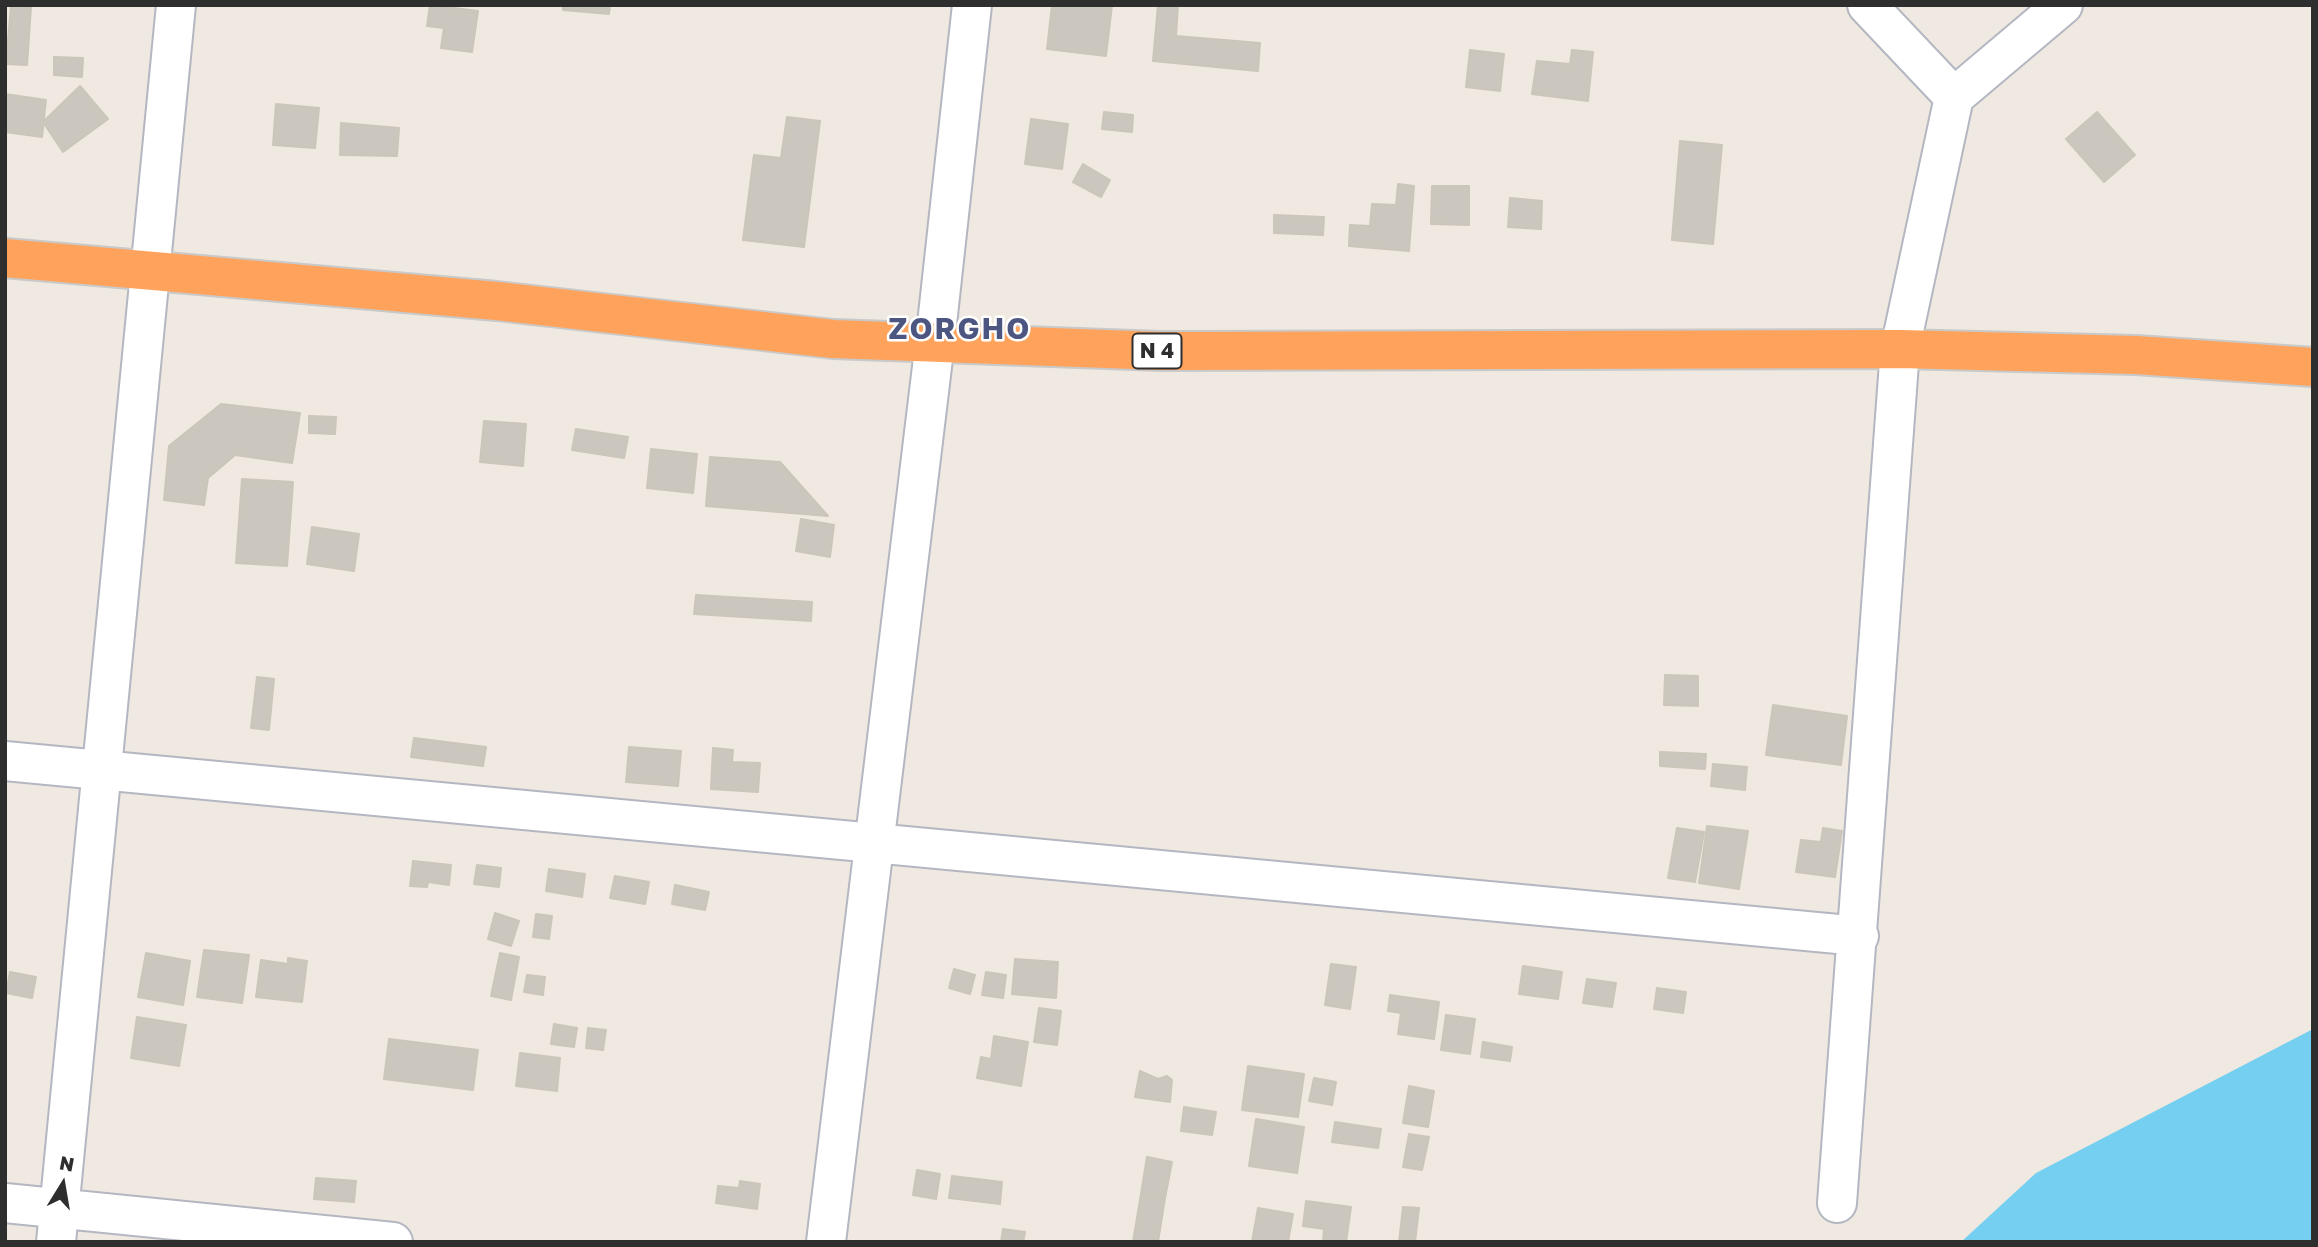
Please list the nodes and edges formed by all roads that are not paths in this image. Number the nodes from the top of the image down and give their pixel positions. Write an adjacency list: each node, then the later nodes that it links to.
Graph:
1 (176, 5): 7 (street)
2 (972, 5): 8 (street)
3 (1867, 5): 5 (street)
4 (2063, 5): 5 (street)
5 (1954, 97): 9 (street)
6 (5, 258): 7 (highway, N 4)
7 (150, 271): 8 (highway, N 4); 12 (street)
8 (935, 342): 9 (highway, N 4); 13 (street)
9 (1900, 349): 10 (highway, N 4); 14 (street)
10 (2313, 367)
11 (5, 761): 12 (street)
12 (101, 769): 13 (street); 17 (street)
13 (873, 842): 14 (street); 19 (street)
14 (1859, 936): 16 (street)
15 (5, 1203): 17 (street)
16 (1837, 1203)
17 (57, 1225): 18 (street)
18 (393, 1242)
19 (826, 1242)

